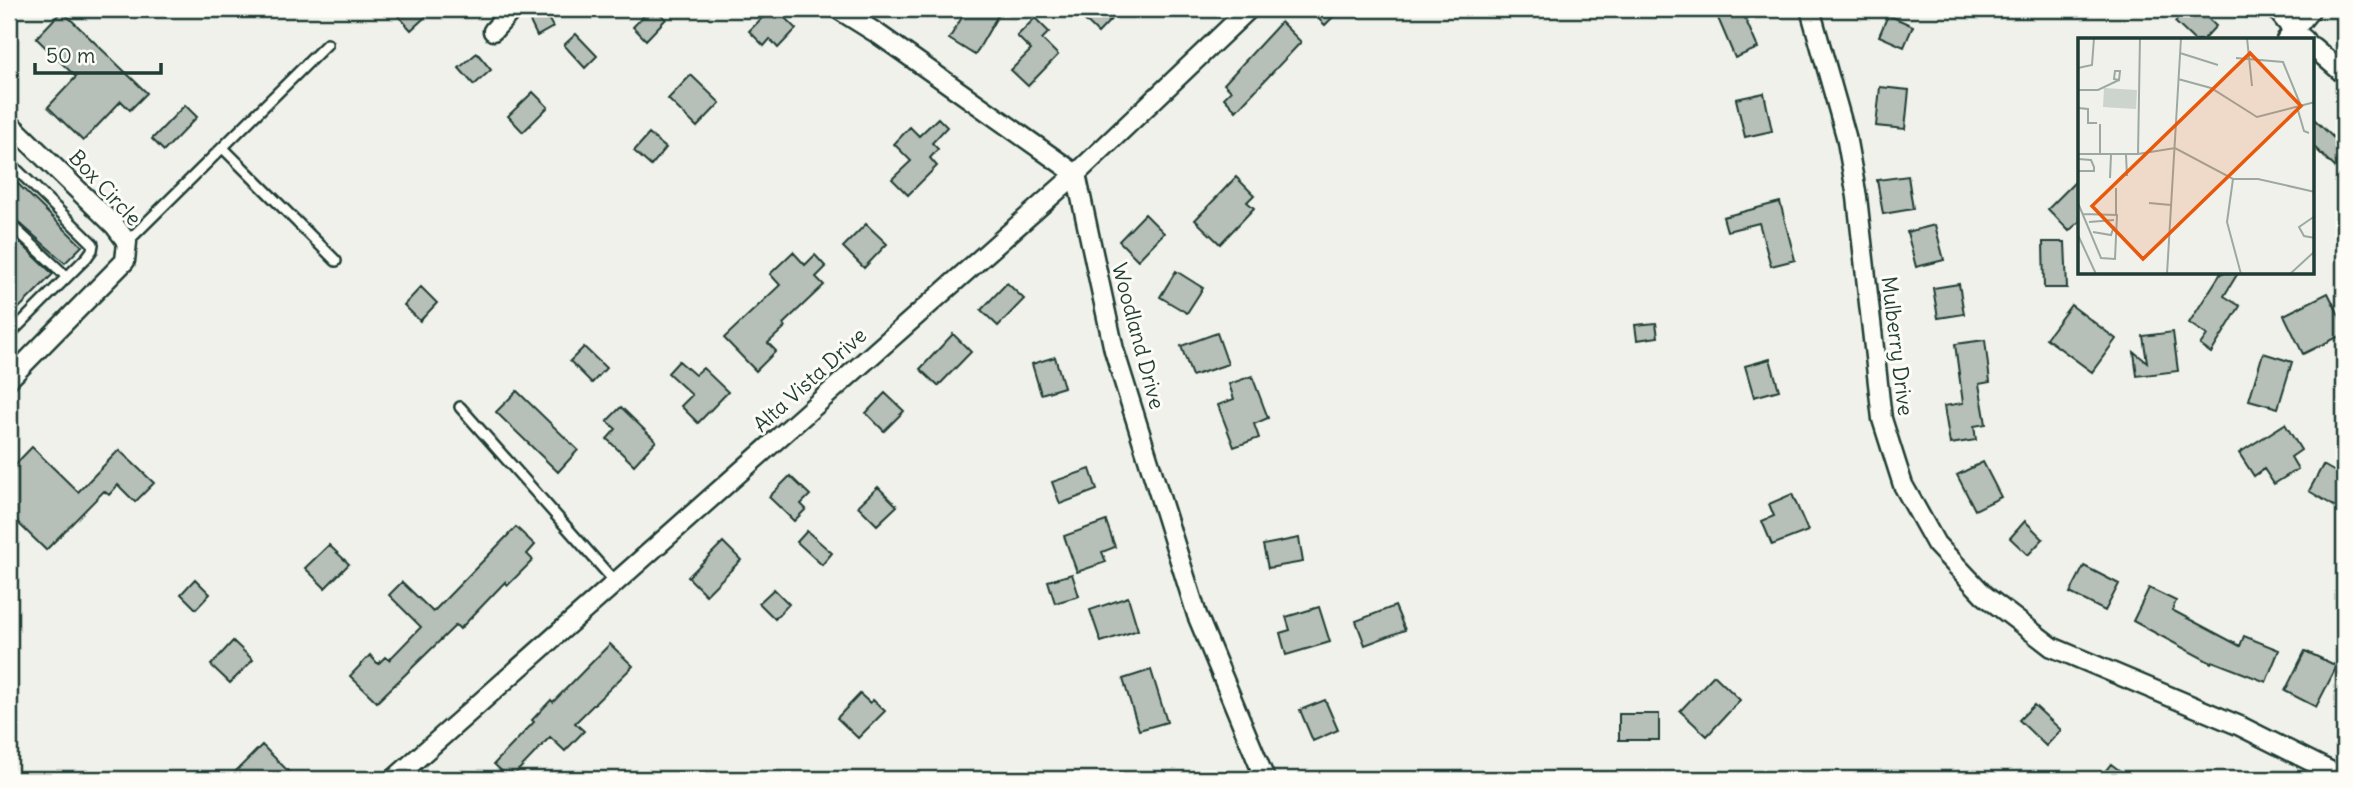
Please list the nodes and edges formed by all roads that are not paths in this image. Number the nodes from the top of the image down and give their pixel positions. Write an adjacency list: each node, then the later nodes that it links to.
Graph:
1 (513, 9): 7 (street)
2 (838, 9): 15 (street)
3 (1249, 9): 15 (street, Alta Vista Drive)
4 (1810, 9): 24 (street, Mulberry Drive)
5 (2276, 9): 8 (street)
6 (2311, 9): 8 (street)
7 (493, 31)
8 (2295, 37)
9 (327, 44): 13 (lane)
10 (2314, 48): 11 (street)
11 (2344, 74)
12 (9, 123): 17 (street, Box Circle)
13 (223, 148): 17 (lane); 18 (lane)
14 (9, 162): 19 (lane)
15 (1076, 174): 23 (street, Alta Vista Drive); 27 (street, Woodland Drive)
16 (9, 223): 19 (lane)
17 (127, 242): 21 (street, Box Circle)
18 (336, 261)
19 (67, 277): 20 (lane)
20 (9, 335)
21 (9, 379)
22 (460, 407): 23 (lane)
23 (616, 583): 26 (street, Alta Vista Drive)
24 (2316, 773): 25 (street, Mulberry Drive)
25 (2344, 778)
26 (394, 779)
27 (1265, 779)

